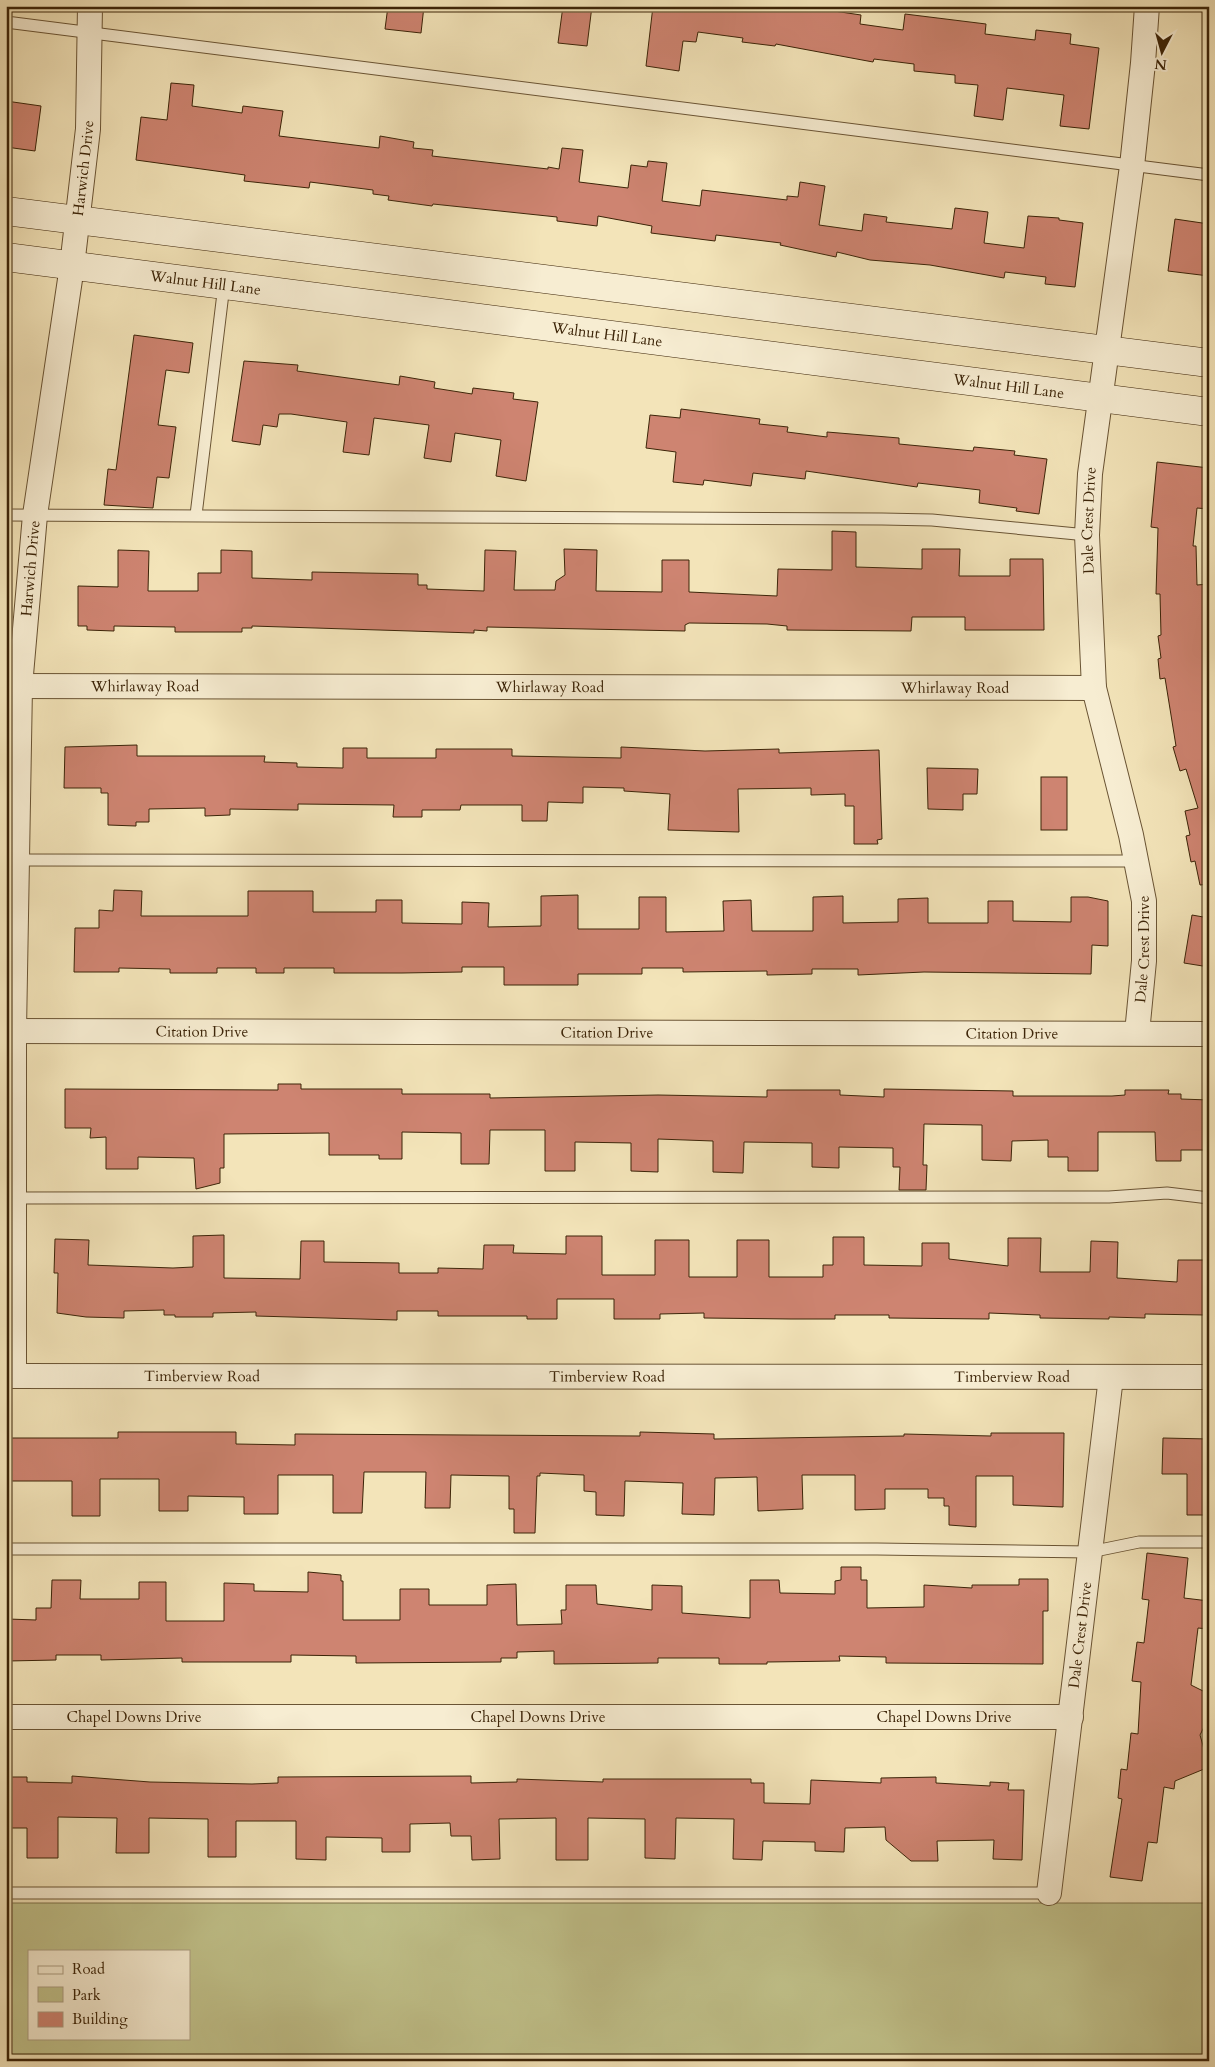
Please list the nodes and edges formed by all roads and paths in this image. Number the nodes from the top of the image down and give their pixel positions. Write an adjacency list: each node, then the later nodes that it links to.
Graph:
1 (90, 6): 4 (street, Harwich Drive)
2 (1147, 6): 5 (street, Dale Crest Drive)
3 (6, 22): 4 (lane)
4 (91, 32): 5 (lane); 8 (street, Harwich Drive)
5 (1132, 166): 6 (lane); 12 (street, Dale Crest Drive)
6 (1209, 175)
7 (6, 211): 8 (main road)
8 (78, 220): 10 (street, Harwich Drive); 12 (main road)
9 (6, 257): 10 (main road, Walnut Hill Lane)
10 (72, 266): 11 (main road, Walnut Hill Lane); 17 (street, Harwich Drive)
11 (224, 285): 14 (main road, Walnut Hill Lane); 18 (lane)
12 (1106, 351): 13 (main road); 14 (street, Dale Crest Drive)
13 (1209, 363)
14 (1100, 398): 15 (main road, Walnut Hill Lane); 19 (street, Dale Crest Drive)
15 (1209, 412)
16 (6, 515): 17 (lane)
17 (36, 515): 18 (lane); 20 (street, Harwich Drive)
18 (196, 515): 19 (lane)
19 (1087, 535): 21 (street, Dale Crest Drive)
20 (13, 686): 21 (street, Whirlaway Road); 22 (street, Harwich Drive)
21 (1094, 688): 23 (street, Dale Crest Drive)
22 (11, 860): 23 (lane); 24 (street, Harwich Drive)
23 (1136, 861): 25 (street, Dale Crest Drive)
24 (10, 1031): 25 (street, Citation Drive); 27 (street, Harwich Drive)
25 (1138, 1033): 26 (street, Citation Drive)
26 (1209, 1034)
27 (10, 1198): 28 (lane); 29 (street, Harwich Drive)
28 (1209, 1198)
29 (10, 1376): 30 (street, Timberview Road)
30 (1111, 1377): 31 (street, Timberview Road); 34 (street, Dale Crest Drive)
31 (1209, 1377)
32 (1209, 1542): 34 (lane)
33 (6, 1549): 34 (lane)
34 (1090, 1552): 36 (street, Dale Crest Drive)
35 (6, 1717): 36 (street, Chapel Downs Drive)
36 (1071, 1717): 38 (street, Dale Crest Drive)
37 (6, 1893): 38 (lane)
38 (1049, 1893)

